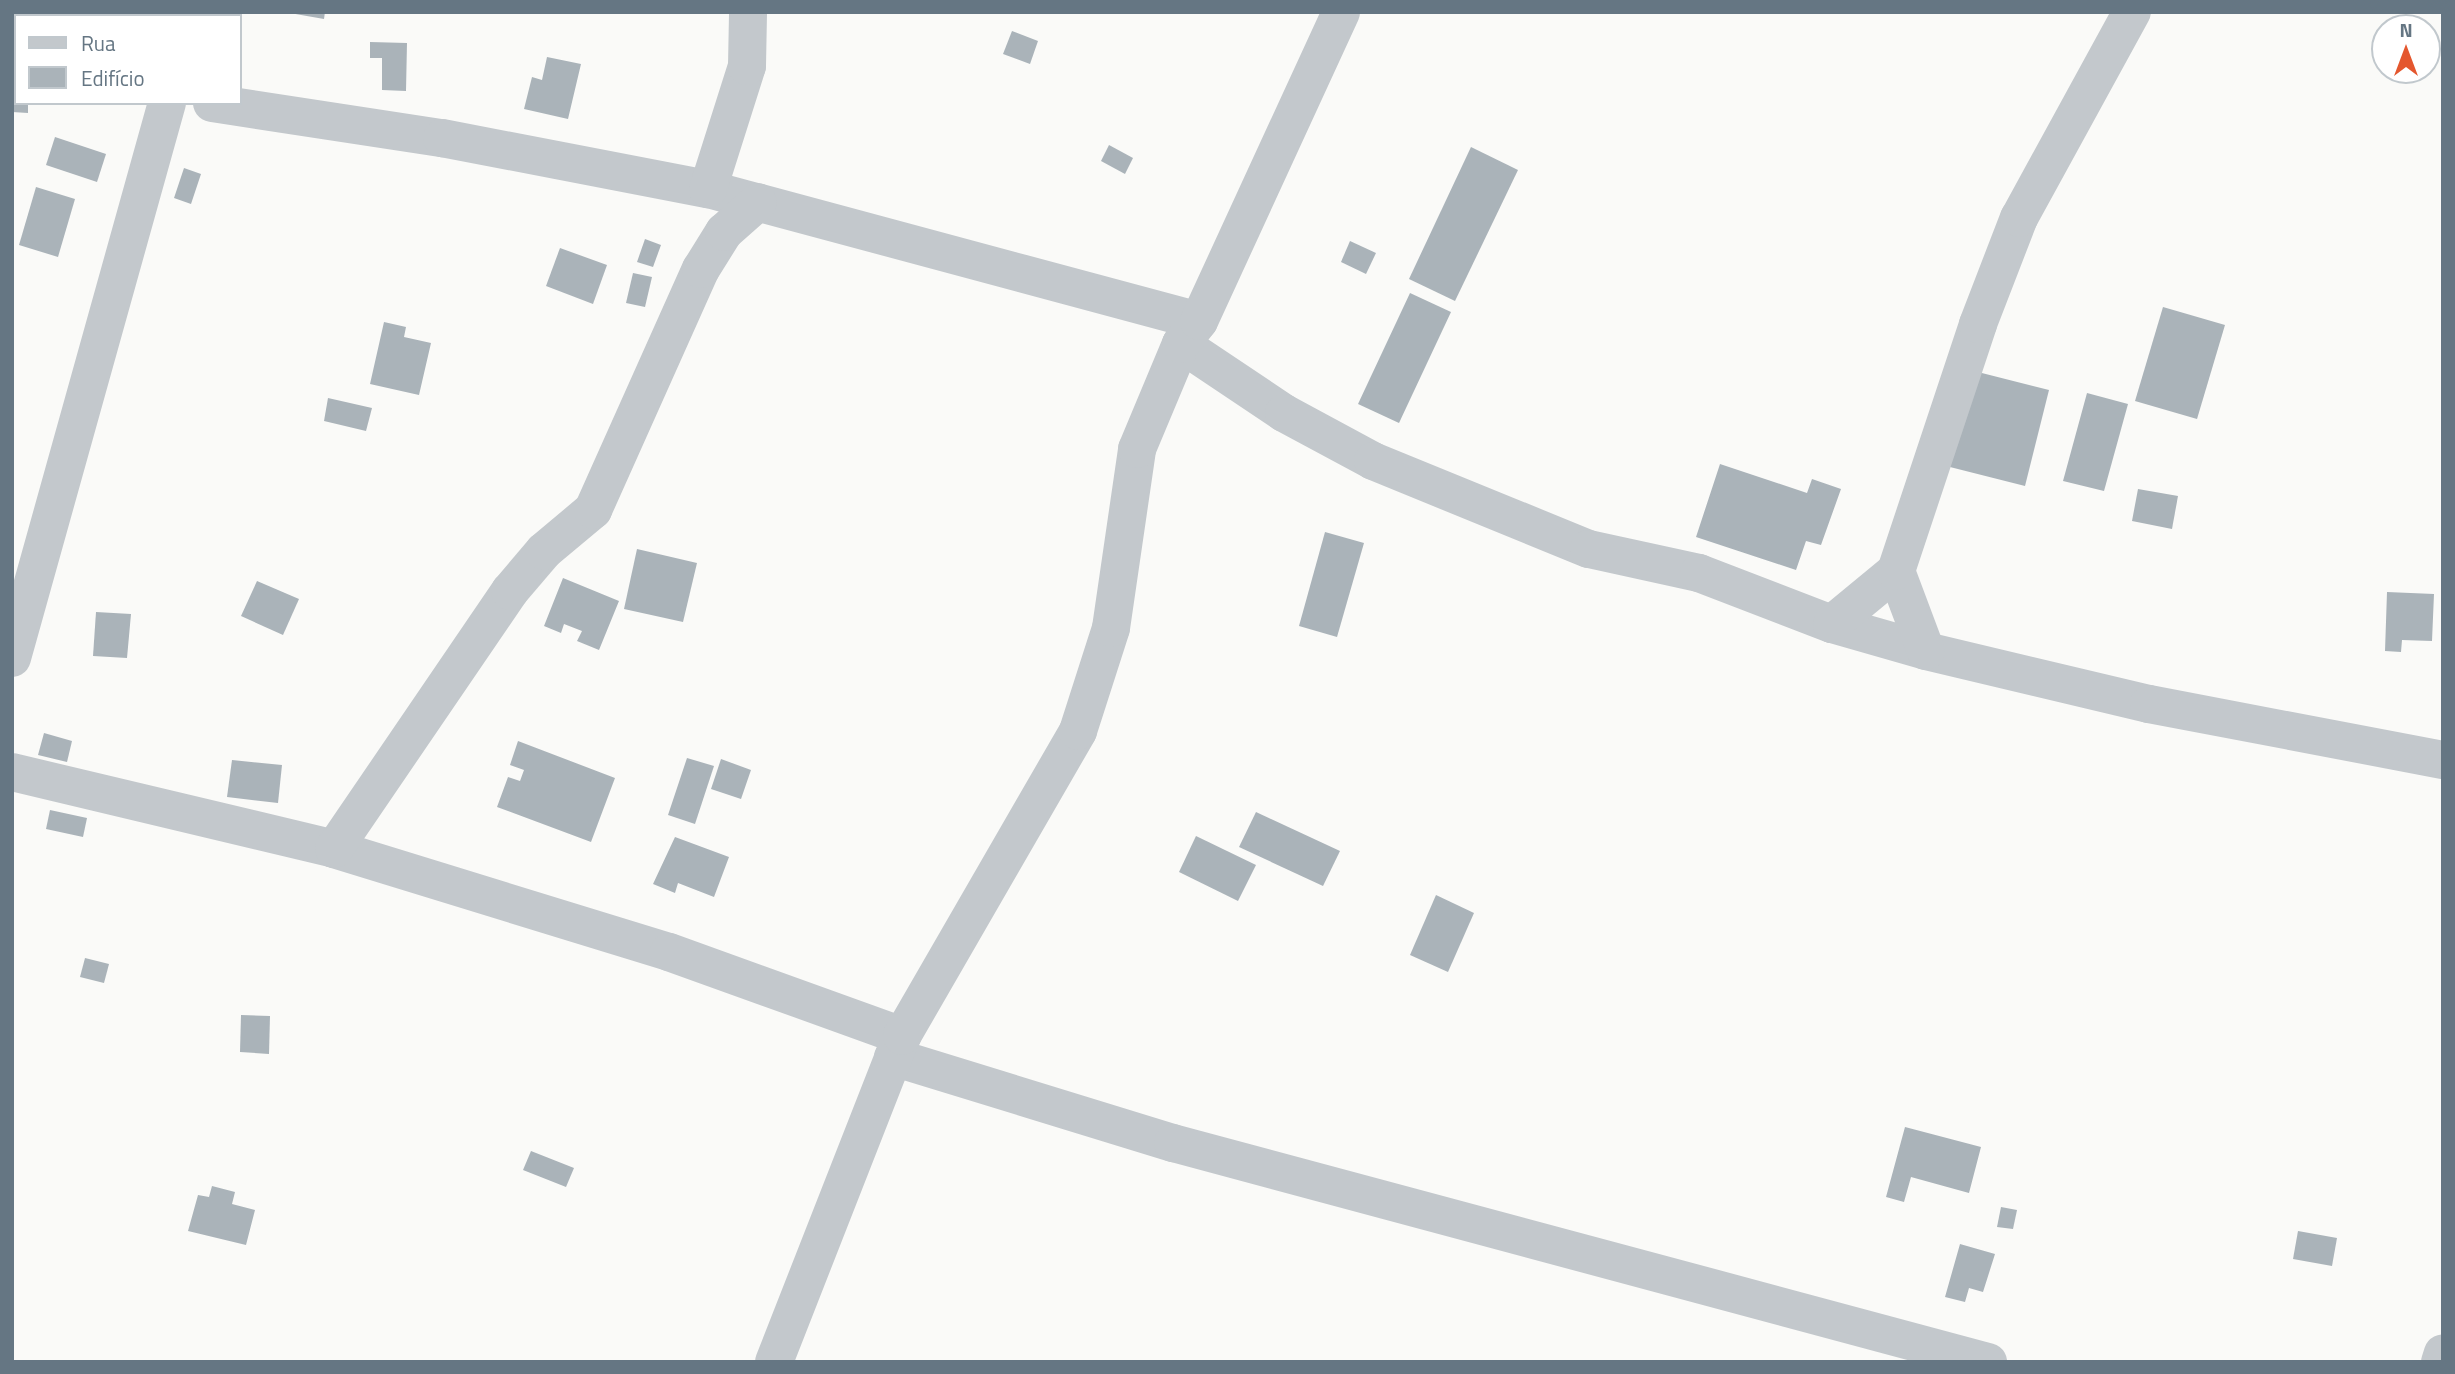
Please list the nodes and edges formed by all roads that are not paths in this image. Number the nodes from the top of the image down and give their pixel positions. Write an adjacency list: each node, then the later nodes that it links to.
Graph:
1 (748, 12): 8 (street)
2 (1341, 12): 10 (street)
3 (2101, 12): 5 (street)
4 (2132, 12): 5 (street)
5 (2104, 60): 11 (street)
6 (166, 105): 14 (street)
7 (225, 105): 8 (street)
8 (708, 189): 9 (street)
9 (758, 202): 10 (street); 17 (street)
10 (1190, 333): 12 (street); 18 (street)
11 (1896, 571): 12 (street); 13 (street)
12 (1832, 625): 13 (street)
13 (1926, 651): 15 (street)
14 (12, 658)
15 (2443, 760)
16 (12, 772): 17 (street)
17 (334, 849): 18 (street)
18 (898, 1046): 20 (street); 21 (street)
19 (2443, 1353): 22 (street)
20 (774, 1362)
21 (1987, 1362)
22 (2440, 1362)

